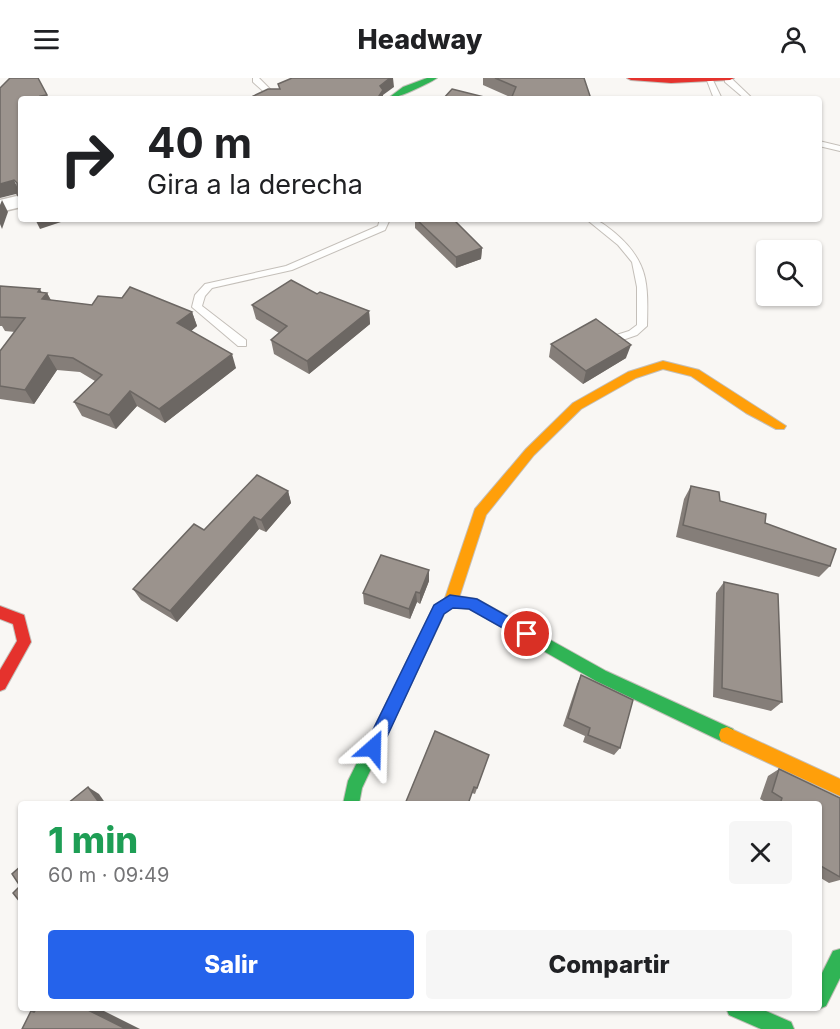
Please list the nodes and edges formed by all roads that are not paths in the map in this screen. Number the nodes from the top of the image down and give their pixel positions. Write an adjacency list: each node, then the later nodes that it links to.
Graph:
1 (433, 78): 7 (street)
2 (631, 78): 5 (street)
3 (729, 79): 5 (street); 9 (lane)
4 (256, 80): 6 (lane)
5 (709, 80): 8 (lane)
6 (273, 96)
7 (397, 96)
8 (717, 96)
9 (746, 96)
10 (822, 144): 11 (lane)
11 (840, 149)
12 (18, 202): 13 (street)
13 (0, 206)
14 (384, 222): 17 (lane)
15 (595, 222): 16 (lane)
16 (614, 339)
17 (242, 343)
18 (780, 426): 19 (street)
19 (450, 601): 22 (street); 23 (street)
20 (0, 612): 21 (street)
21 (0, 684)
22 (840, 788)
23 (352, 801)
24 (840, 958): 25 (street)
25 (822, 993)
26 (743, 1011): 27 (street)
27 (783, 1029)

